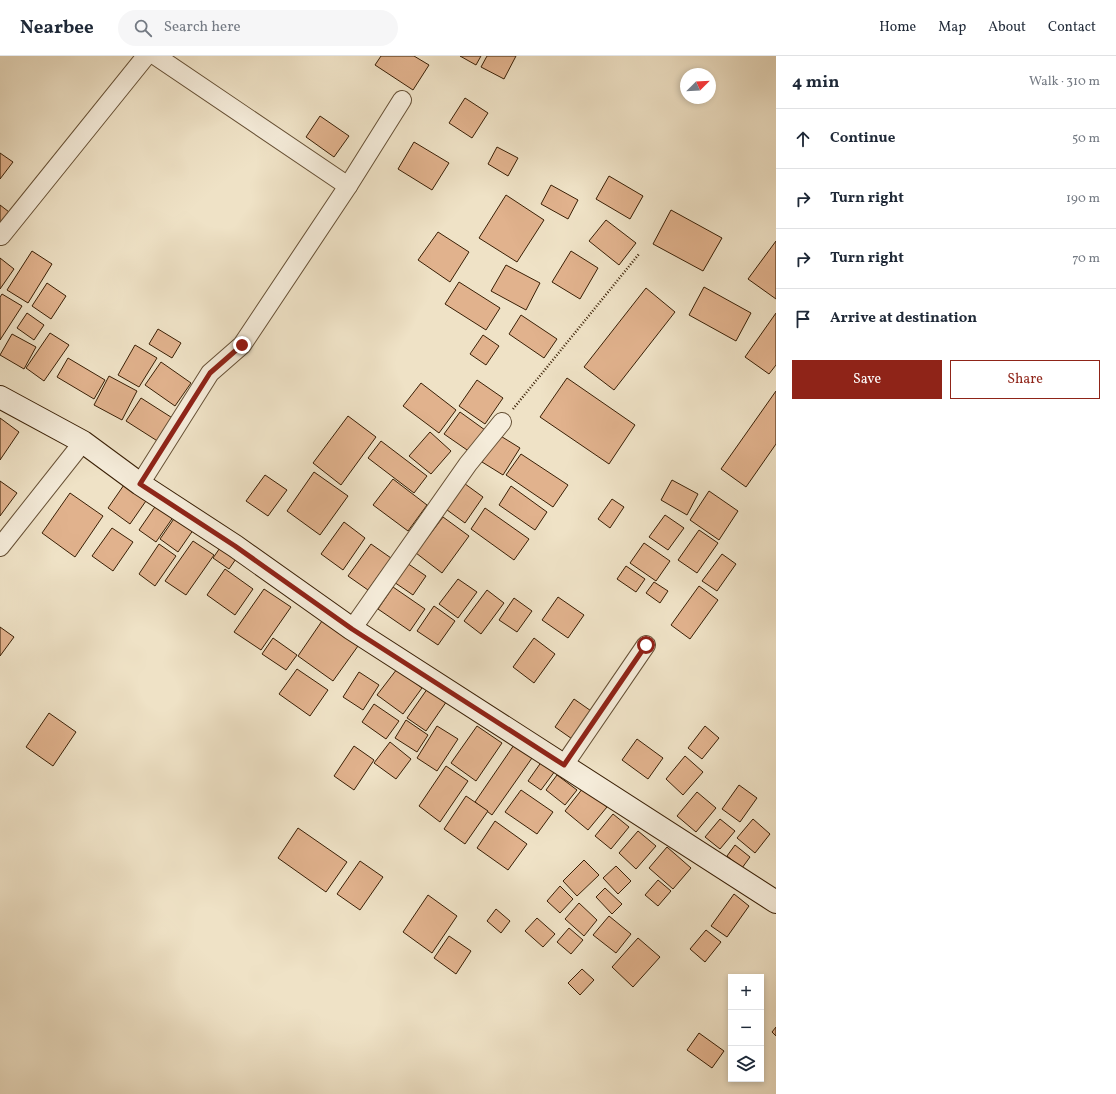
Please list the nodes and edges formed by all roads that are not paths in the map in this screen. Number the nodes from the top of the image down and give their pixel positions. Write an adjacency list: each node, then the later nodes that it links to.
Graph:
1 (146, 56): 5 (street)
2 (156, 56): 4 (street)
3 (402, 100): 4 (street)
4 (348, 186): 9 (street)
5 (1, 236)
6 (0, 397): 8 (street)
7 (502, 422): 11 (street)
8 (83, 442): 9 (street); 10 (street)
9 (140, 484): 11 (street)
10 (0, 547)
11 (352, 629): 13 (street)
12 (646, 645): 13 (street)
13 (564, 765): 14 (street)
14 (776, 902)

